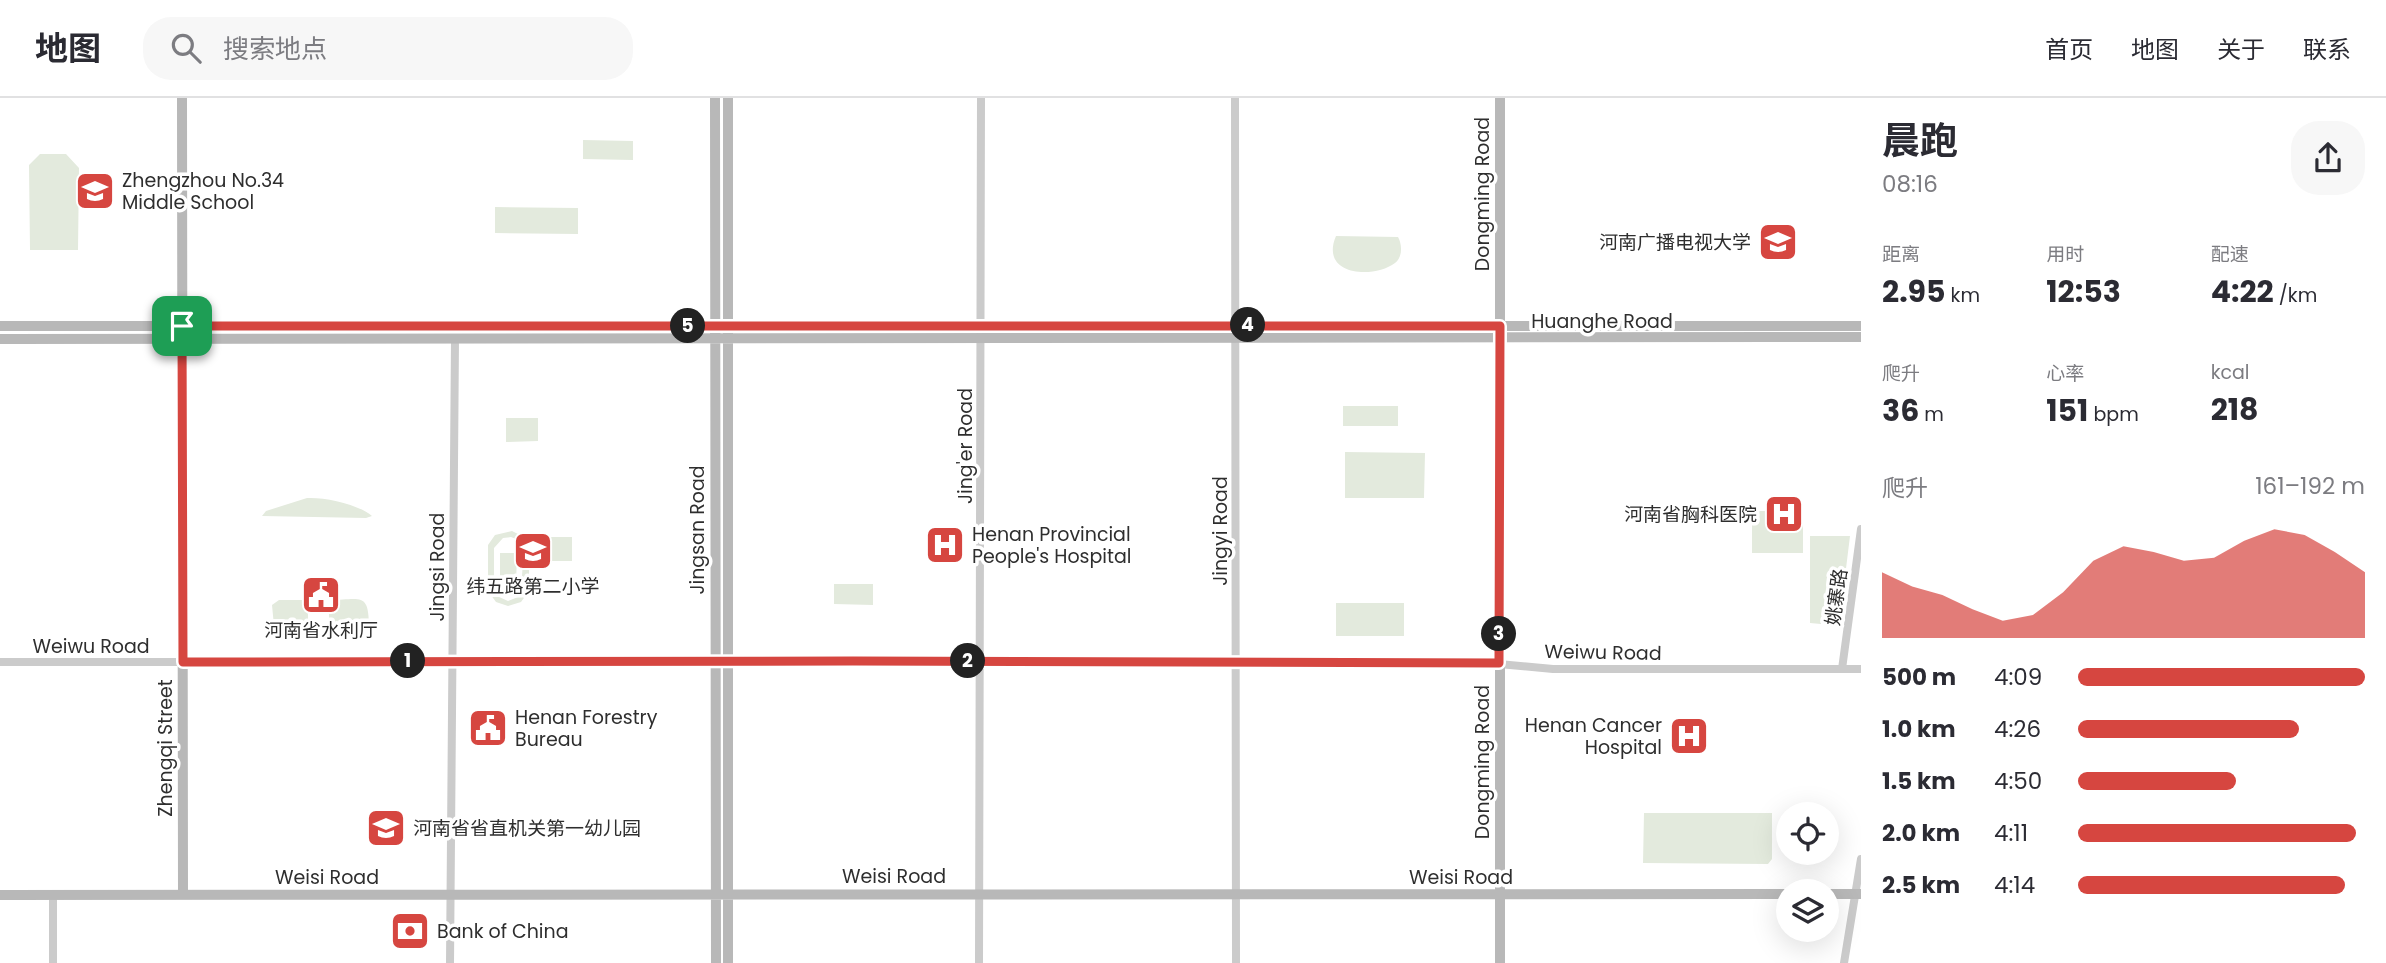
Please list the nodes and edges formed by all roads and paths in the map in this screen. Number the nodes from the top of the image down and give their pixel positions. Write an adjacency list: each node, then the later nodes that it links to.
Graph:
1 (182, 98): 9 (main road, Zhengqi Street)
2 (715, 98): 10 (main road, Jingsan Road)
3 (728, 98): 11 (main road, Jingsan Road)
4 (981, 98): 12 (street, Jing'er Road)
5 (1235, 98): 7 (street, Jingyi Road)
6 (1500, 98): 13 (main road, Dongming Road)
7 (1235, 325): 12 (main road, Huanghe Road); 13 (main road, Huanghe Road); 17 (street, Jingyi Road)
8 (0, 326): 9 (main road, Huanghe Road)
9 (182, 326): 10 (main road, Huanghe Road); 20 (main road, Zhengqi Street)
10 (715, 326): 11 (main road, Huanghe Road); 22 (main road, Jingsan Road)
11 (728, 326): 12 (main road, Huanghe Road); 23 (main road, Jingsan Road)
12 (981, 326): 16 (street, Jing'er Road)
13 (1500, 326): 14 (main road, Huanghe Road); 18 (main road, Dongming Road)
14 (1861, 326)
15 (1861, 337): 18 (main road, Huanghe Road)
16 (981, 338): 17 (main road, Huanghe Road); 23 (main road, Huanghe Road); 28 (street, Jing'er Road)
17 (1235, 338): 18 (main road, Huanghe Road); 29 (street, Jingyi Road)
18 (1500, 338): 32 (main road, Dongming Road)
19 (0, 339): 20 (main road, Huanghe Road)
20 (182, 339): 21 (main road, Huanghe Road); 31 (main road, Zhengqi Street)
21 (455, 339): 22 (main road, Huanghe Road); 25 (street, Jingsi Road)
22 (715, 339): 23 (main road, Huanghe Road); 26 (main road, Jingsan Road)
23 (728, 339): 27 (main road, Jingsan Road)
24 (1861, 529): 33 (street, 姚寨路)
25 (452, 661): 26 (street, Weiwu Road); 31 (street, Weiwu Road); 38 (street, Jingsi Road)
26 (714, 661): 27 (street, Weiwu Road); 39 (main road, Jingsan Road)
27 (728, 661): 28 (street, Weiwu Road); 40 (main road, Jingsan Road)
28 (980, 661): 29 (street, Weiwu Road); 41 (street, Jing'er Road)
29 (1236, 661): 32 (street, Weiwu Road); 42 (street, Jingyi Road)
30 (0, 662): 31 (street, Weiwu Road)
31 (183, 662): 37 (main road, Zhengqi Street)
32 (1499, 663): 33 (street, Weiwu Road); 43 (main road, Dongming Road)
33 (1842, 669): 34 (street, Weiwu Road)
34 (1861, 669)
35 (1861, 859): 46 (street)
36 (52, 894): 37 (main road, Weisi Road); 47 (main road, Weisi Road); 48 (street)
37 (183, 894): 38 (main road, Weisi Road)
38 (450, 894): 39 (main road, Weisi Road); 49 (street, Jingsi Road)
39 (715, 894): 40 (main road, Weisi Road); 50 (main road, Jingsan Road)
40 (728, 894): 41 (main road, Weisi Road); 51 (main road, Jingsan Road)
41 (980, 894): 42 (main road, Weisi Road); 52 (street, Jing'er Road)
42 (1236, 894): 43 (main road, Weisi Road); 53 (street, Jingyi Road)
43 (1500, 894): 44 (main road, Weisi Road); 54 (main road, Dongming Road)
44 (1776, 894)
45 (1839, 894): 46 (main road)
46 (1859, 894): 55 (street)
47 (0, 895)
48 (52, 963)
49 (450, 963)
50 (716, 963)
51 (728, 963)
52 (979, 963)
53 (1236, 963)
54 (1500, 963)
55 (1844, 963)

